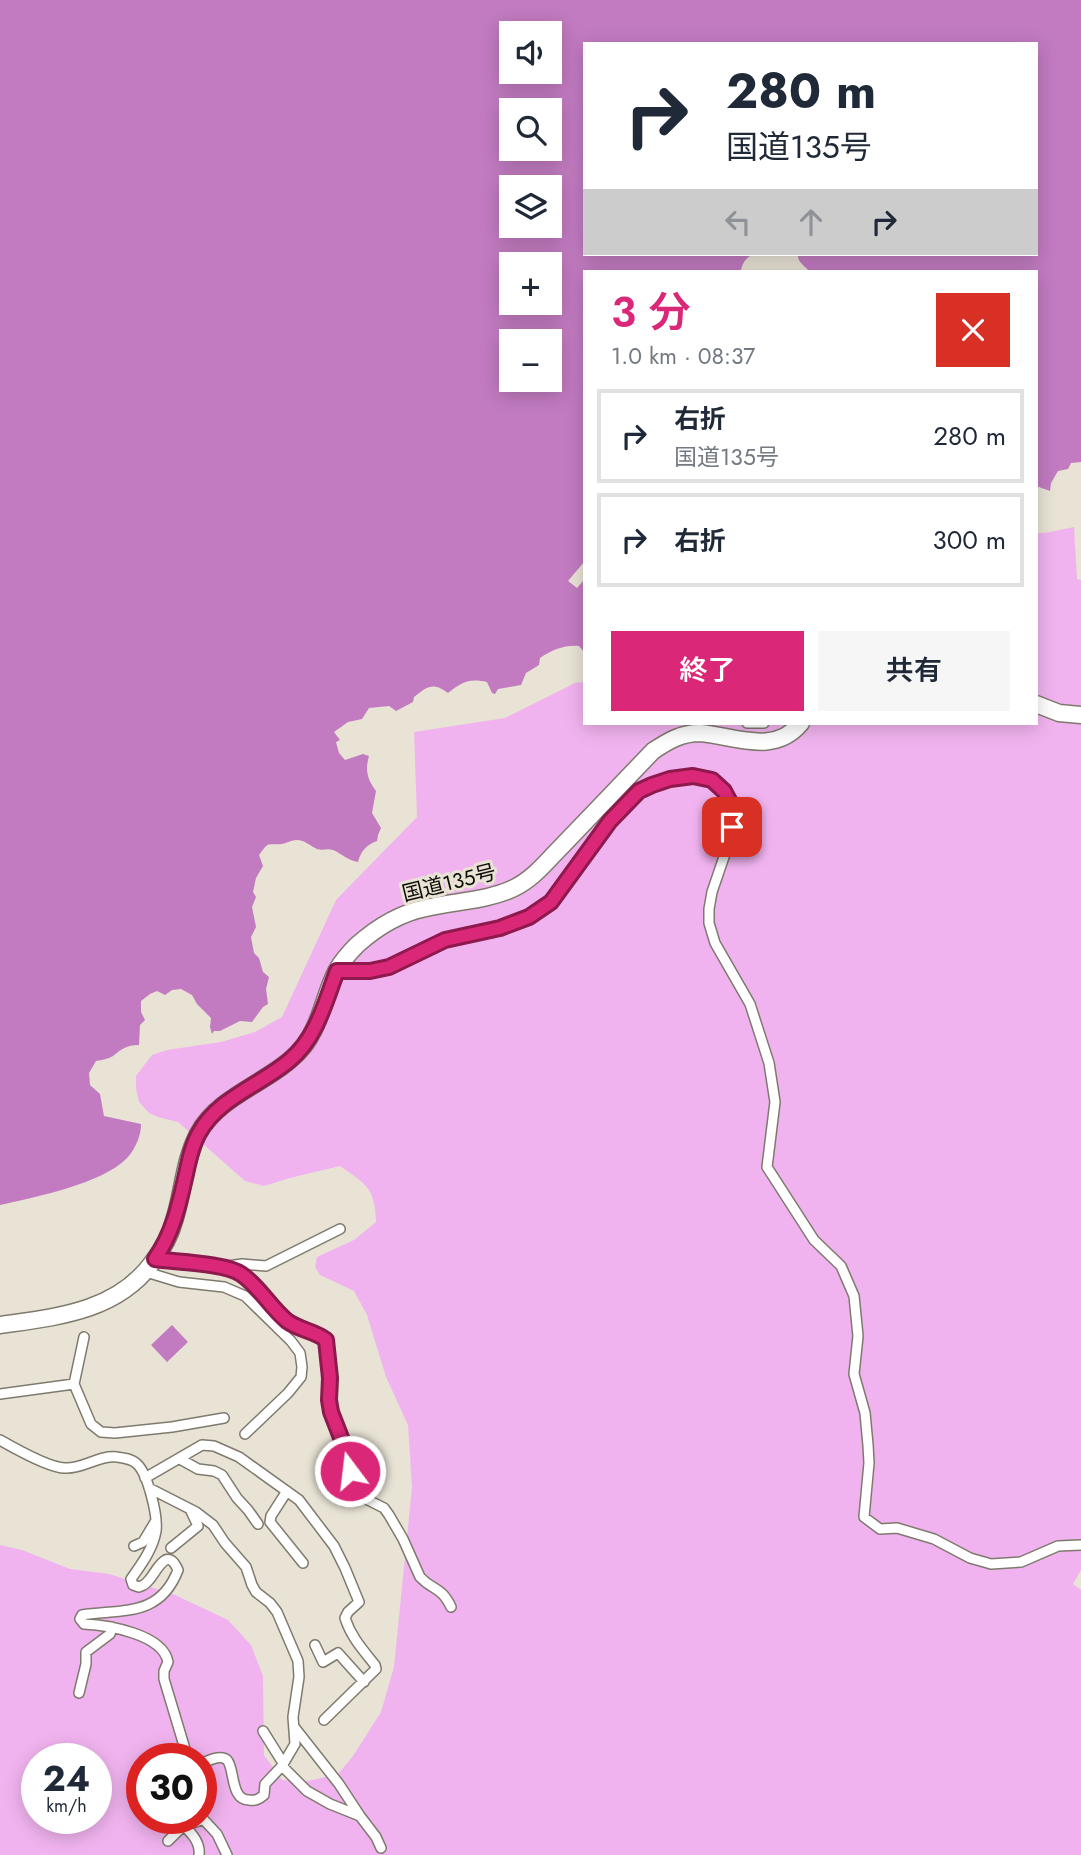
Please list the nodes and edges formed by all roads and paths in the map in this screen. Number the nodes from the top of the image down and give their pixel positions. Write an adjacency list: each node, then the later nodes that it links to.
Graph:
1 (1038, 705): 2 (highway)
2 (1081, 715)
3 (799, 725): 4 (highway, 国道135号)
4 (694, 728): 5 (highway, 国道135号)
5 (337, 971): 7 (highway, 国道135号); 23 (street)
6 (340, 1229): 8 (street)
7 (150, 1265): 8 (street); 9 (highway, 国道135号); 14 (street)
8 (218, 1268): 27 (street)
9 (0, 1325)
10 (84, 1337): 11 (street)
11 (74, 1384): 12 (street); 13 (street)
12 (0, 1394)
13 (224, 1418)
14 (244, 1434)
15 (0, 1440): 17 (street)
16 (180, 1459): 17 (street); 19 (street); 22 (street)
17 (145, 1478): 18 (street)
18 (149, 1488): 20 (street); 21 (street)
19 (287, 1491): 26 (street); 30 (street)
20 (190, 1509): 25 (street); 33 (street)
21 (155, 1521): 24 (street); 28 (street)
22 (258, 1524)
23 (1081, 1545)
24 (134, 1546)
25 (171, 1548)
26 (303, 1563)
27 (451, 1607)
28 (112, 1627): 31 (street); 35 (street)
29 (315, 1645): 30 (street)
30 (364, 1682): 32 (street)
31 (79, 1693)
32 (324, 1720)
33 (295, 1728): 37 (street); 38 (street)
34 (263, 1731): 37 (street)
35 (183, 1743)
36 (217, 1758): 37 (street)
37 (283, 1765): 38 (street)
38 (360, 1816): 44 (street)
39 (176, 1834): 42 (street)
40 (192, 1834): 45 (street)
41 (217, 1834): 43 (street)
42 (168, 1841)
43 (222, 1844): 46 (street); 47 (street)
44 (381, 1848)
45 (199, 1855)
46 (219, 1855)
47 (228, 1855)

